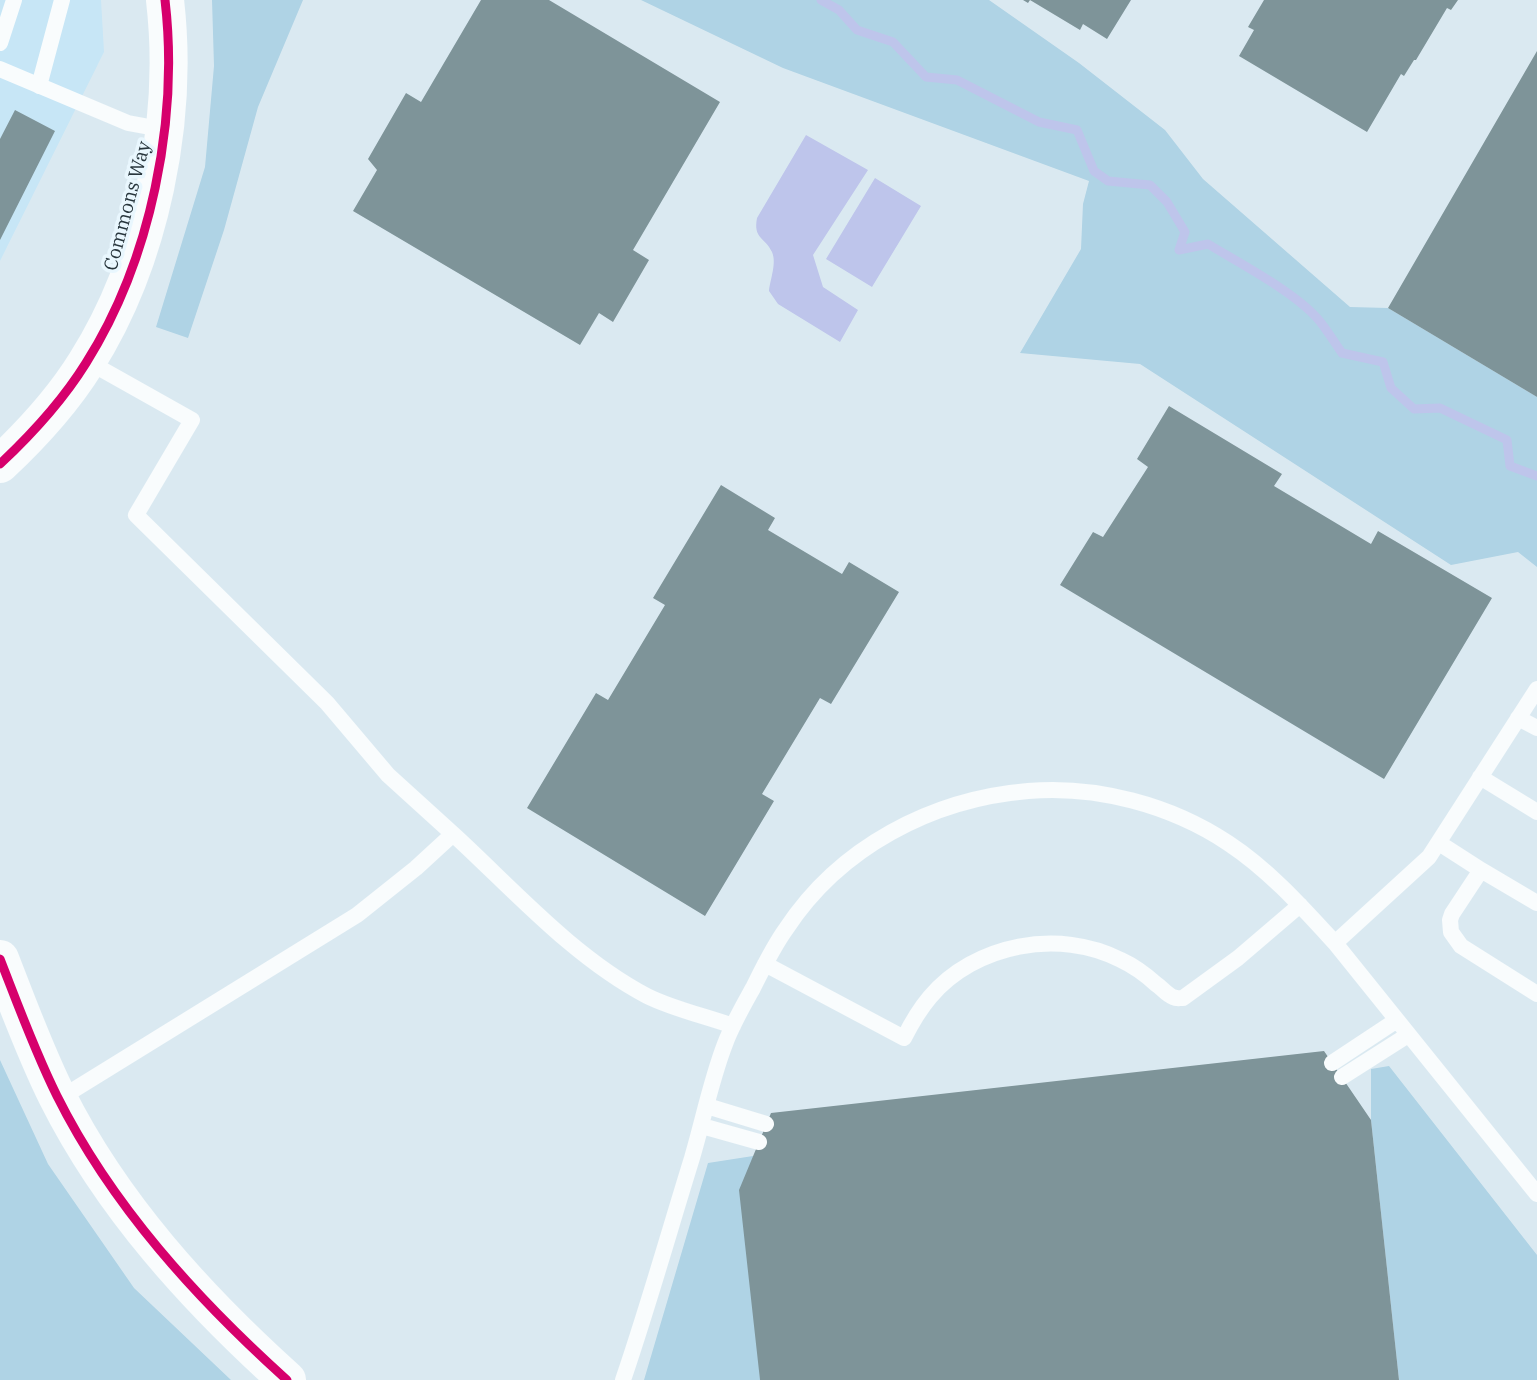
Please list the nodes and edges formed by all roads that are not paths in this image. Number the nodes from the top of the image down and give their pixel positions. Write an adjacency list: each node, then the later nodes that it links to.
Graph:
1 (14, 0): 4 (lane)
2 (62, 0): 6 (lane)
3 (166, 0): 7 (street, Commons Way)
4 (0, 43)
5 (0, 69): 6 (lane)
6 (38, 86): 7 (lane)
7 (166, 131): 8 (street, Commons Way)
8 (87, 361): 9 (street, Commons Way); 15 (lane)
9 (0, 464)
10 (1537, 689): 11 (lane)
11 (1518, 718): 12 (lane); 13 (lane)
12 (1537, 729)
13 (1480, 777): 14 (lane); 16 (lane)
14 (1537, 812)
15 (453, 834): 25 (lane); 29 (lane)
16 (1439, 843): 17 (lane); 20 (lane)
17 (1481, 870): 18 (lane); 23 (lane)
18 (1537, 903)
19 (1300, 905): 20 (lane); 22 (lane); 22 (lane)
20 (1335, 943): 24 (lane)
21 (0, 959): 29 (street)
22 (765, 964): 25 (lane)
23 (1537, 994)
24 (1397, 1020): 26 (lane); 27 (lane)
25 (733, 1026): 30 (lane)
26 (1408, 1035): 28 (lane); 34 (lane)
27 (1332, 1063)
28 (1342, 1077)
29 (59, 1099): 35 (street)
30 (707, 1106): 31 (lane); 32 (lane)
31 (766, 1124)
32 (702, 1126): 33 (lane); 36 (lane)
33 (759, 1142)
34 (1537, 1194)
35 (287, 1380)
36 (623, 1380)

